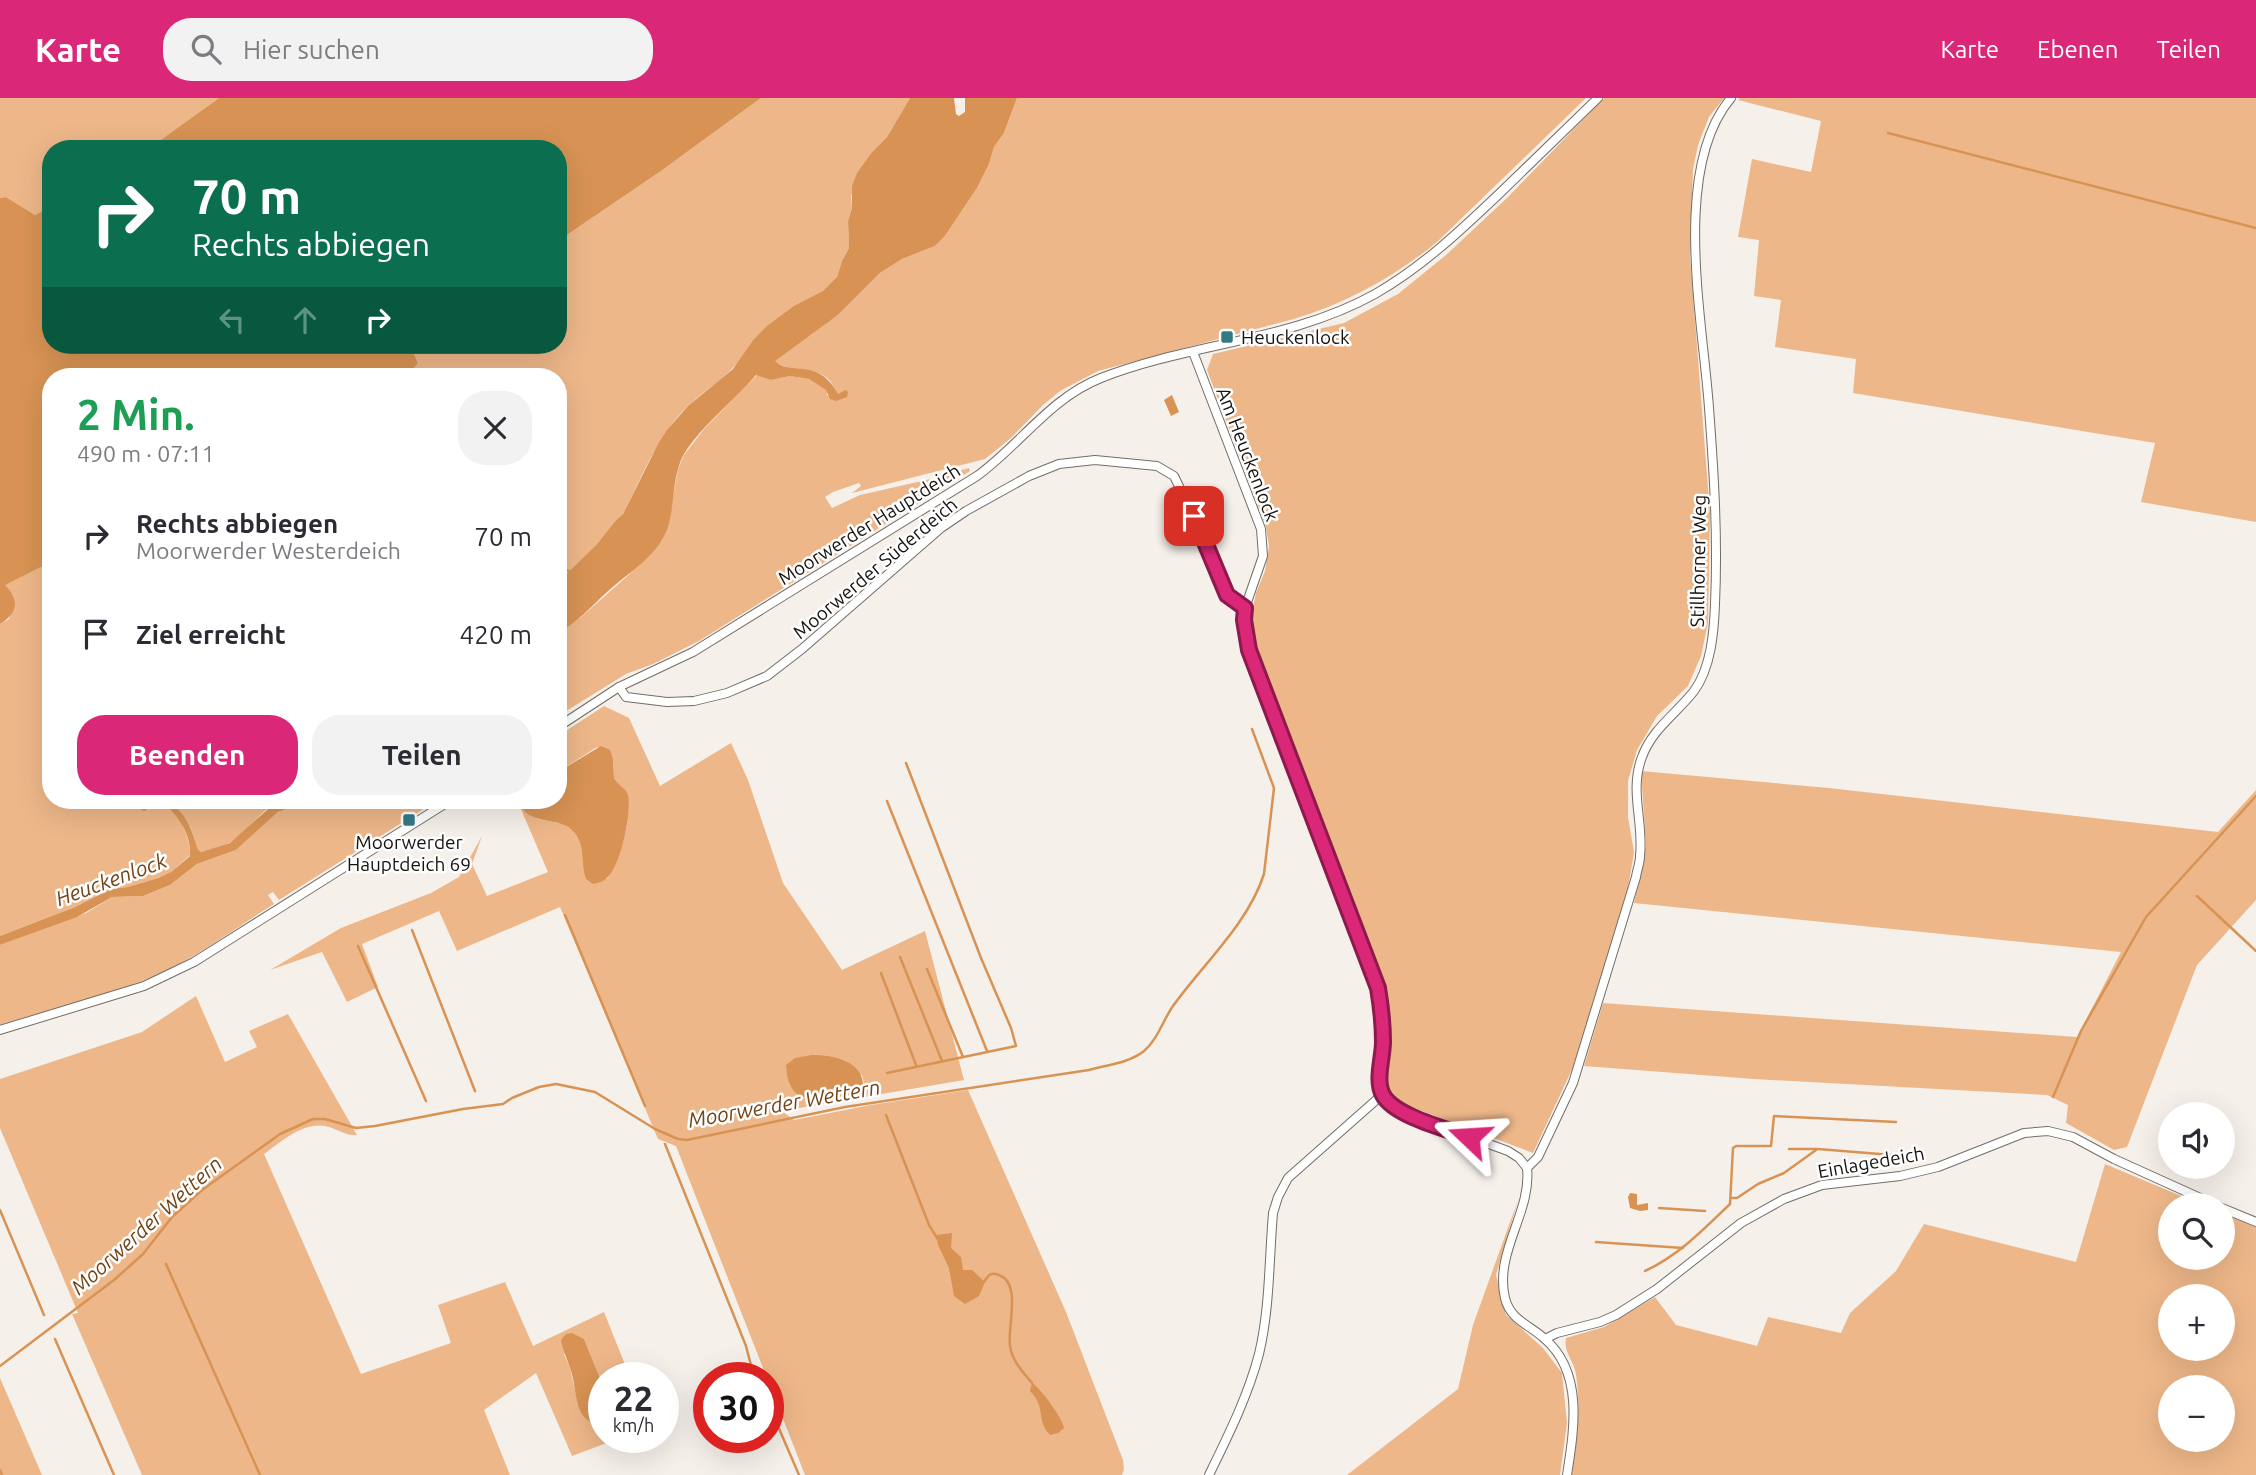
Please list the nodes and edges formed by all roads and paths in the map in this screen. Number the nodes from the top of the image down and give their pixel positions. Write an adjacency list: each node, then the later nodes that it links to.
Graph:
1 (1598, 98): 3 (street, Moorwerder Hauptdeich)
2 (1731, 98): 10 (street, Stillhorner Weg)
3 (1192, 352): 4 (street, Am Heuckenlock); 5 (street, Moorwerder Hauptdeich)
4 (1245, 608): 5 (street, Moorwerder Süderdeich); 9 (street)
5 (619, 687): 6 (street, Moorwerder Hauptdeich)
6 (567, 721)
7 (438, 809): 8 (street)
8 (0, 1030)
9 (1383, 1094): 10 (street); 15 (street)
10 (1527, 1168): 14 (street, Stillhorner Weg)
11 (2189, 1193): 14 (street, Einlagedeich)
12 (2235, 1214): 13 (street)
13 (2256, 1223)
14 (1545, 1339): 16 (street)
15 (1209, 1475)
16 (1567, 1475)

